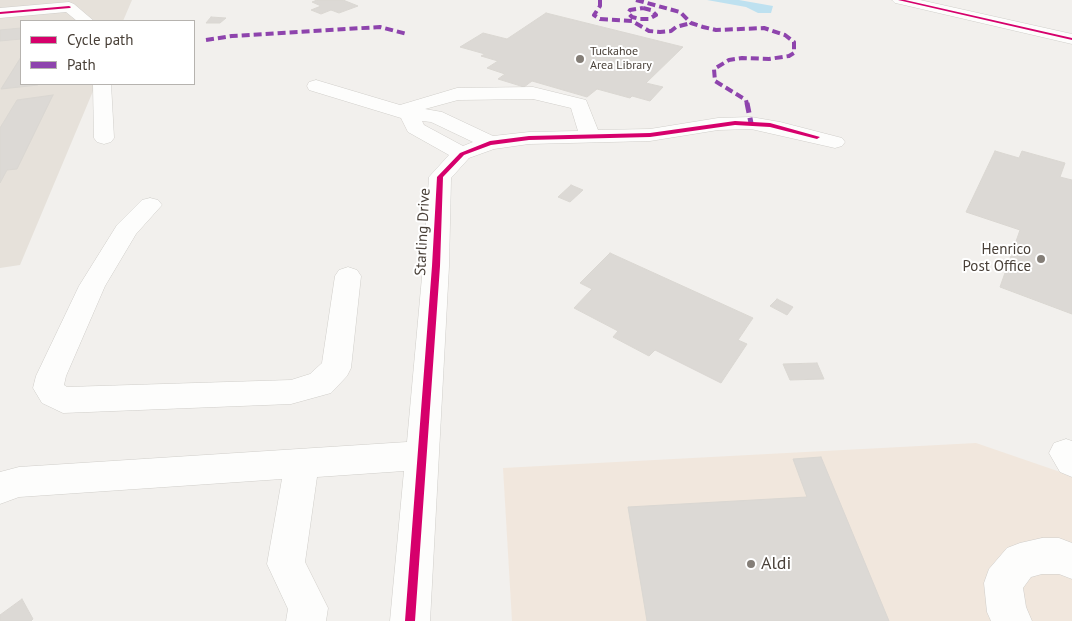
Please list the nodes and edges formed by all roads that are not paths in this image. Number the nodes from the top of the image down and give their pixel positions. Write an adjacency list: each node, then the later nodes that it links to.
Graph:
1 (900, 0): 4 (street)
2 (0, 13): 3 (street)
3 (85, 20)
4 (1072, 39)
5 (102, 85): 9 (street)
6 (316, 86): 7 (street)
7 (405, 112): 8 (street); 11 (street); 12 (street)
8 (590, 135): 10 (street, Starling Drive); 11 (street, Starling Drive)
9 (104, 138)
10 (826, 140)
11 (490, 143): 12 (street, Starling Drive)
12 (462, 154): 15 (street, Starling Drive)
13 (150, 205): 14 (street)
14 (348, 276)
15 (423, 455): 16 (street); 20 (street, Starling Drive)
16 (302, 463): 17 (street); 19 (street)
17 (0, 488)
18 (1072, 561): 21 (street)
19 (306, 621)
20 (410, 621)
21 (1012, 621)

